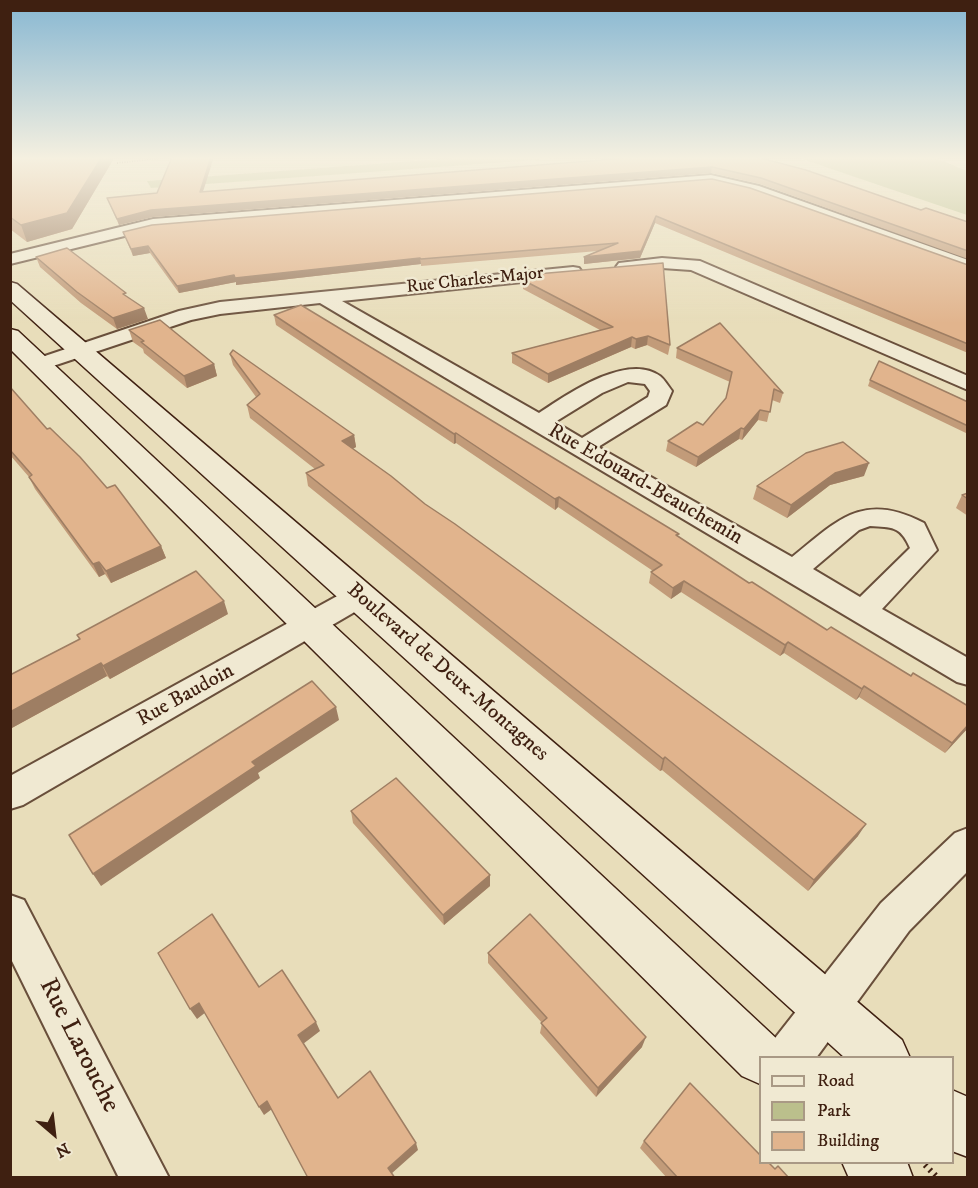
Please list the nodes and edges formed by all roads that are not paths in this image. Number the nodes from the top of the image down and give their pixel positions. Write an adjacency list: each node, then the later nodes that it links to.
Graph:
1 (296, 212): 3 (street)
2 (819, 212): 4 (street)
3 (10, 259)
4 (968, 266)
5 (10, 288): 8 (street, Boulevard de Deux-Montagnes)
6 (322, 297): 8 (street, Rue Charles-Major); 10 (street, Rue Charles-Major); 11 (street, Rue Edouard-Beauchemin)
7 (10, 336): 9 (street)
8 (82, 350): 9 (street, Rue Charles-Major); 14 (street, Boulevard de Deux-Montagnes)
9 (40, 364): 16 (street)
10 (968, 384)
11 (539, 423): 12 (street, Rue Edouard-Beauchemin); 12 (street)
12 (581, 447): 13 (street, Rue Edouard-Beauchemin)
13 (794, 572): 15 (street, Rue Edouard-Beauchemin); 15 (street)
14 (360, 596): 16 (street, Rue Baudoin); 21 (street, Boulevard de Deux-Montagnes)
15 (862, 612): 17 (street, Rue Edouard-Beauchemin)
16 (311, 625): 18 (street, Rue Baudoin); 24 (street)
17 (968, 673)
18 (10, 794)
19 (968, 845): 21 (street)
20 (10, 915): 28 (street, Rue Larouche)
21 (826, 1006): 22 (street); 23 (street, Boulevard de Deux-Montagnes)
22 (789, 1056)
23 (882, 1056)
24 (759, 1057)
25 (954, 1119): 26 (street)
26 (968, 1130)
27 (872, 1164): 29 (street)
28 (145, 1178)
29 (885, 1178)

